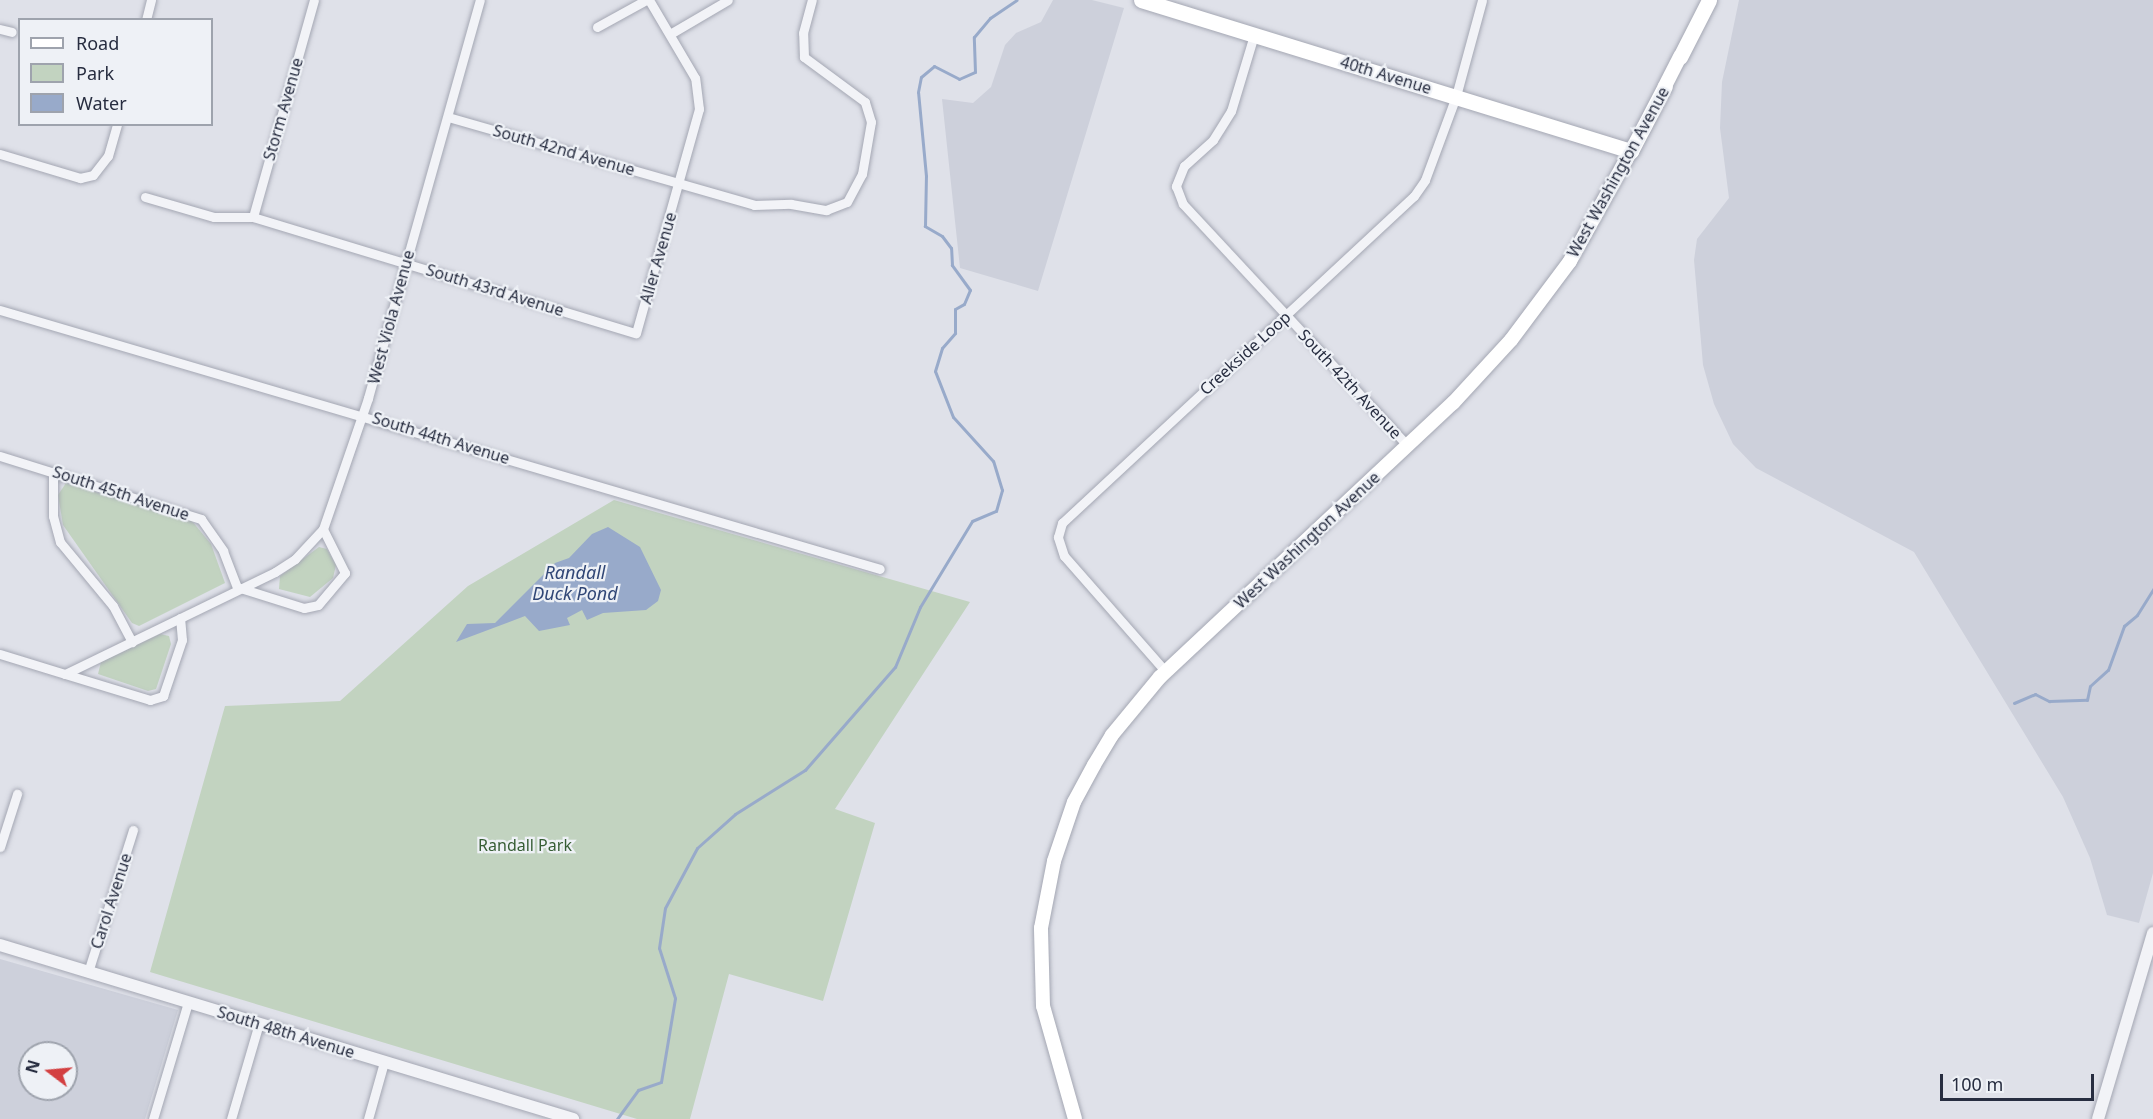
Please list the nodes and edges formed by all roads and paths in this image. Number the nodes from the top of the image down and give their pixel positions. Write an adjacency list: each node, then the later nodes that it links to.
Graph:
1 (152, 0): 11 (street)
2 (314, 0): 26 (street, Storm Avenue)
3 (480, 0): 20 (street, West Viola Avenue)
4 (648, 0): 12 (street); 15 (street, Aller Avenue)
5 (728, 0): 15 (street)
6 (812, 0): 24 (street, South 42nd Avenue)
7 (1141, 0): 10 (main road, 40th Avenue)
8 (1482, 0): 19 (street, Creekside Loop)
9 (1709, 0): 17 (main road, West Washington Avenue)
10 (1173, 5): 16 (main road, 40th Avenue)
11 (147, 18)
12 (597, 27)
13 (0, 29): 14 (street)
14 (12, 32)
15 (670, 34): 24 (street, Aller Avenue)
16 (1254, 35): 19 (main road, 40th Avenue); 29 (street, South 42th Avenue)
17 (1680, 57): 18 (main road, West Washington Avenue)
18 (1665, 86): 22 (main road, West Washington Avenue)
19 (1456, 96): 22 (main road, 40th Avenue); 29 (street, Creekside Loop)
20 (448, 117): 24 (street, South 42nd Avenue); 27 (street, West Viola Avenue)
21 (116, 126): 23 (street)
22 (1631, 151): 32 (main road, West Washington Avenue)
23 (0, 154)
24 (680, 183): 30 (street, Aller Avenue)
25 (145, 197): 26 (street, South 43rd Avenue)
26 (253, 217): 27 (street, South 43rd Avenue)
27 (405, 262): 30 (street, South 43rd Avenue); 31 (street, West Viola Avenue)
28 (0, 310): 31 (street, South 44th Avenue)
29 (1287, 316): 32 (street, South 42th Avenue); 41 (street, Creekside Loop)
30 (636, 333)
31 (360, 414): 35 (street, West Viola Avenue); 36 (street, South 44th Avenue)
32 (1408, 446): 41 (main road, West Washington Avenue)
33 (0, 456): 34 (street, South 45th Avenue)
34 (53, 472): 37 (street, South 45th Avenue); 39 (street)
35 (323, 529): 37 (street, West Viola Avenue); 37 (street)
36 (880, 569)
37 (237, 587): 38 (street, West Viola Avenue)
38 (180, 618): 39 (street, West Viola Avenue); 42 (street)
39 (132, 642): 42 (street, West Viola Avenue)
40 (0, 654): 42 (street)
41 (1166, 672): 56 (main road, West Washington Avenue)
42 (65, 674)
43 (16, 794): 45 (street)
44 (134, 830): 48 (street, Carol Avenue)
45 (0, 847)
46 (2153, 933): 57 (street)
47 (0, 945): 48 (street, South 48th Avenue)
48 (88, 972): 49 (street, South 48th Avenue)
49 (188, 1002): 50 (street, South 48th Avenue); 52 (street)
50 (259, 1023): 51 (street, South 48th Avenue); 53 (street)
51 (384, 1062): 54 (street); 55 (street, South 48th Avenue)
52 (153, 1119)
53 (231, 1119)
54 (368, 1119)
55 (573, 1119)
56 (1075, 1119)
57 (2098, 1119)

